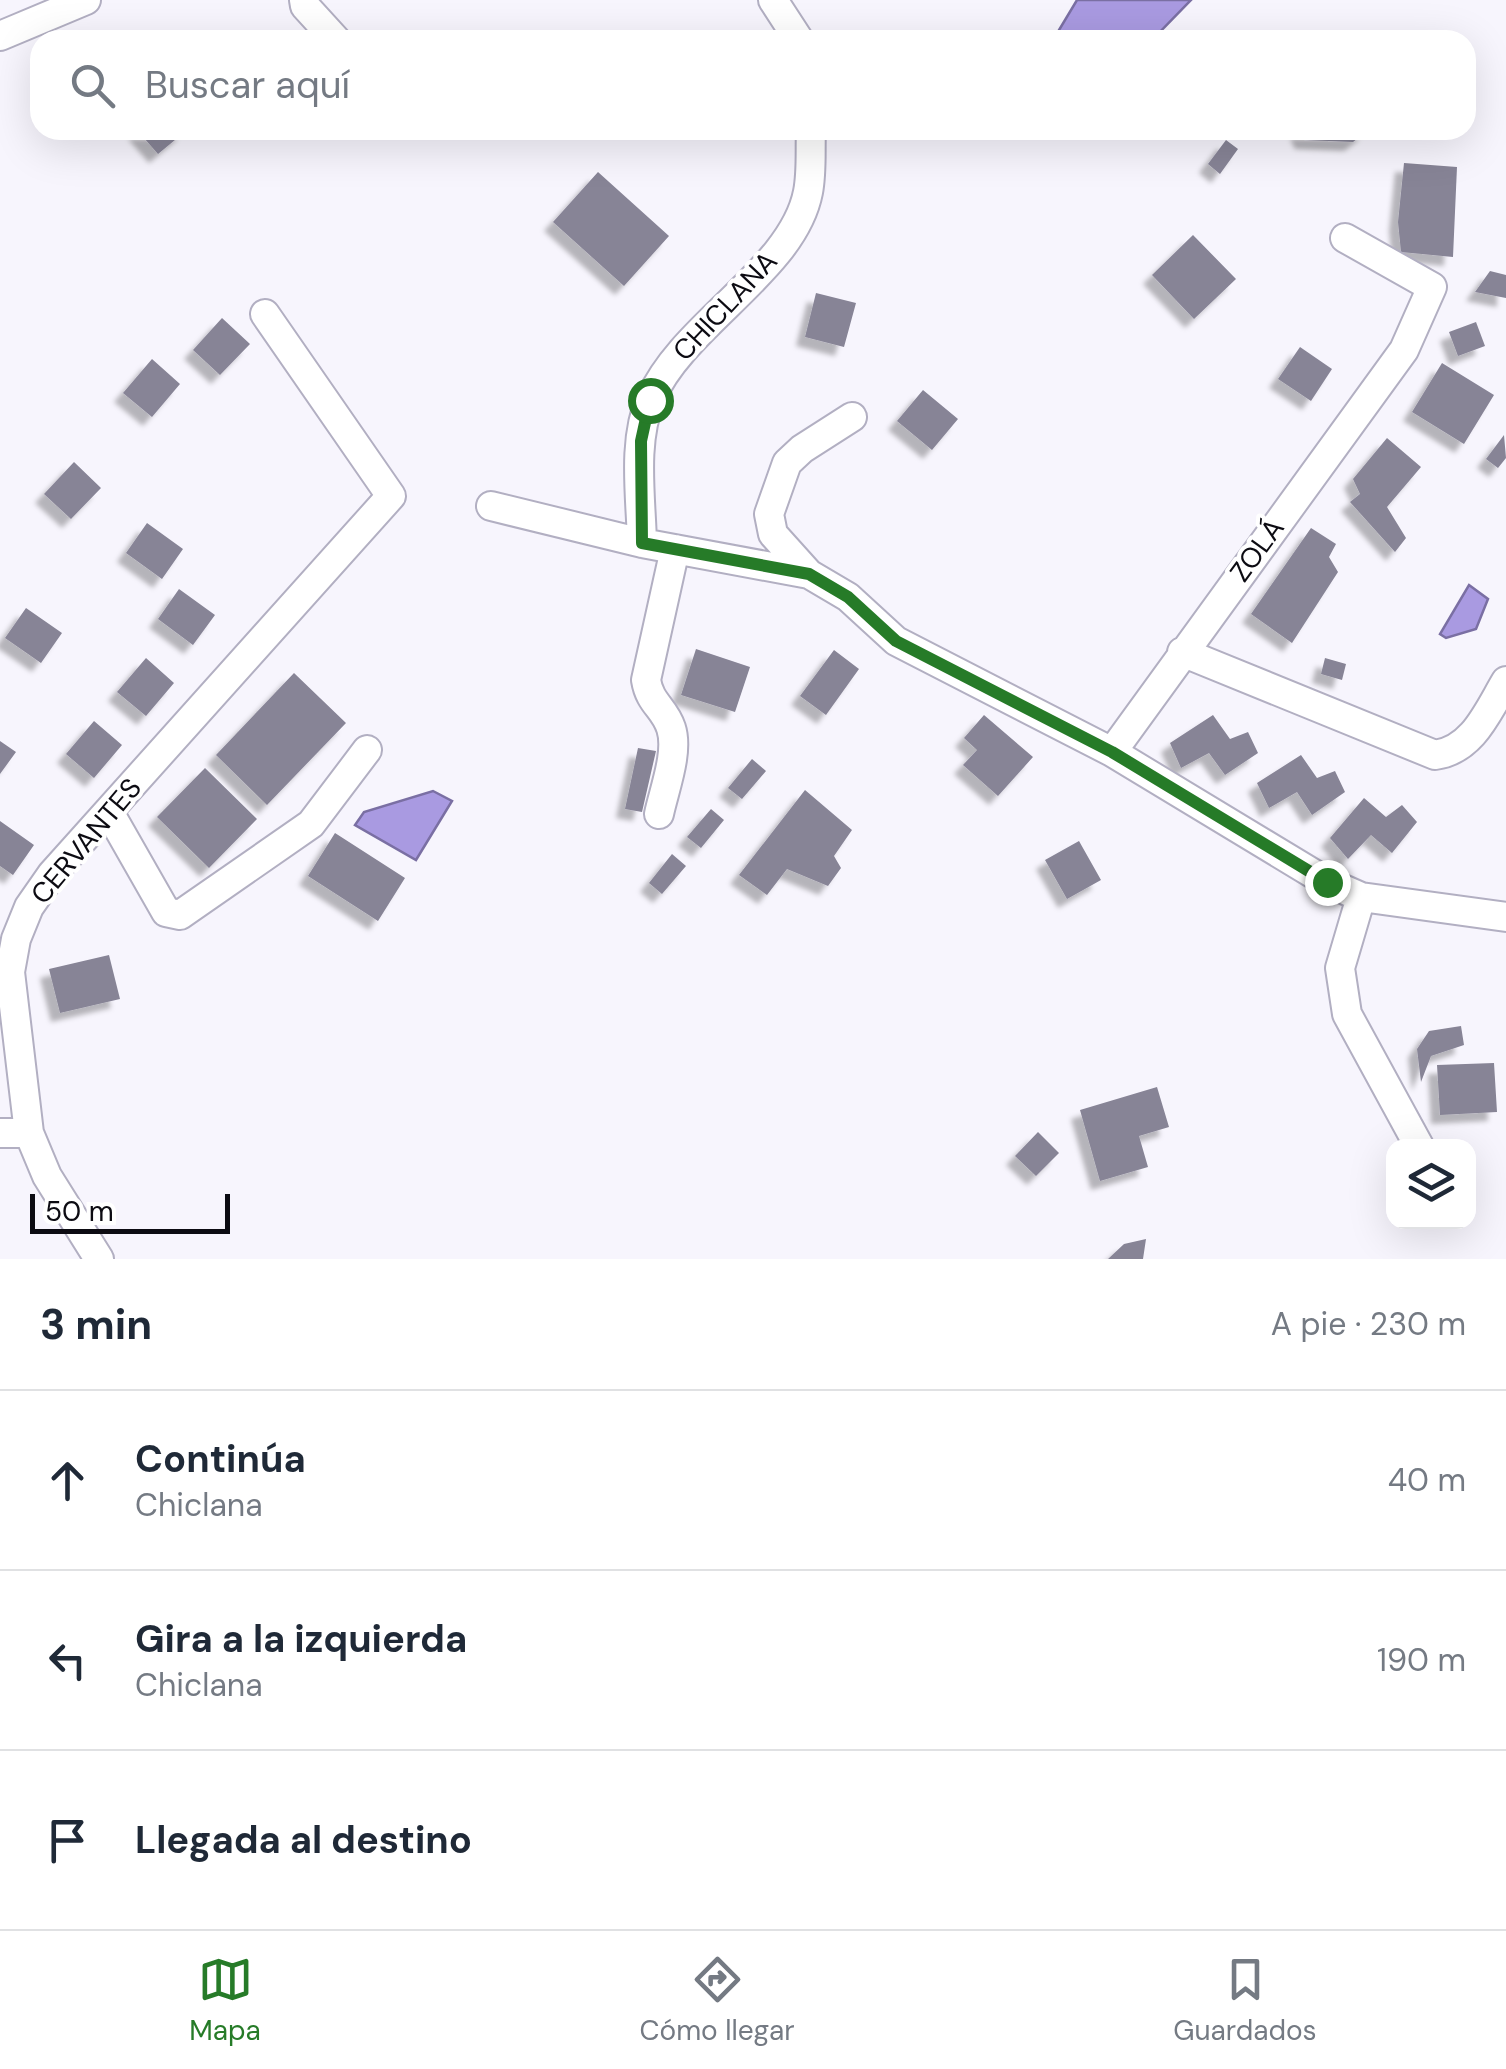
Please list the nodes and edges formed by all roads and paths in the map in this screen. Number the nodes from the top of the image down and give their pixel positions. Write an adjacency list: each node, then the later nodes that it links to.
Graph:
1 (86, 0): 6 (street)
2 (304, 0): 4 (street)
3 (773, 0): 5 (street)
4 (327, 30)
5 (792, 30)
6 (0, 36)
7 (811, 140): 12 (street, CHICLANA)
8 (1346, 238): 15 (street, ZOLÁ)
9 (265, 314): 19 (street, CERVANTES)
10 (852, 417): 14 (street)
11 (491, 506): 12 (street)
12 (642, 543): 13 (street)
13 (674, 549): 14 (street); 20 (street)
14 (809, 574): 18 (street)
15 (1182, 652): 16 (street); 18 (street, ZOLÁ)
16 (1506, 681)
17 (367, 750): 19 (street)
18 (1112, 752): 21 (street)
19 (108, 812): 24 (street, CERVANTES)
20 (659, 814)
21 (1361, 897): 22 (street); 25 (street)
22 (1506, 917)
23 (0, 1133): 24 (street)
24 (29, 1134): 26 (street, CERVANTES)
25 (1415, 1139)
26 (99, 1259)

